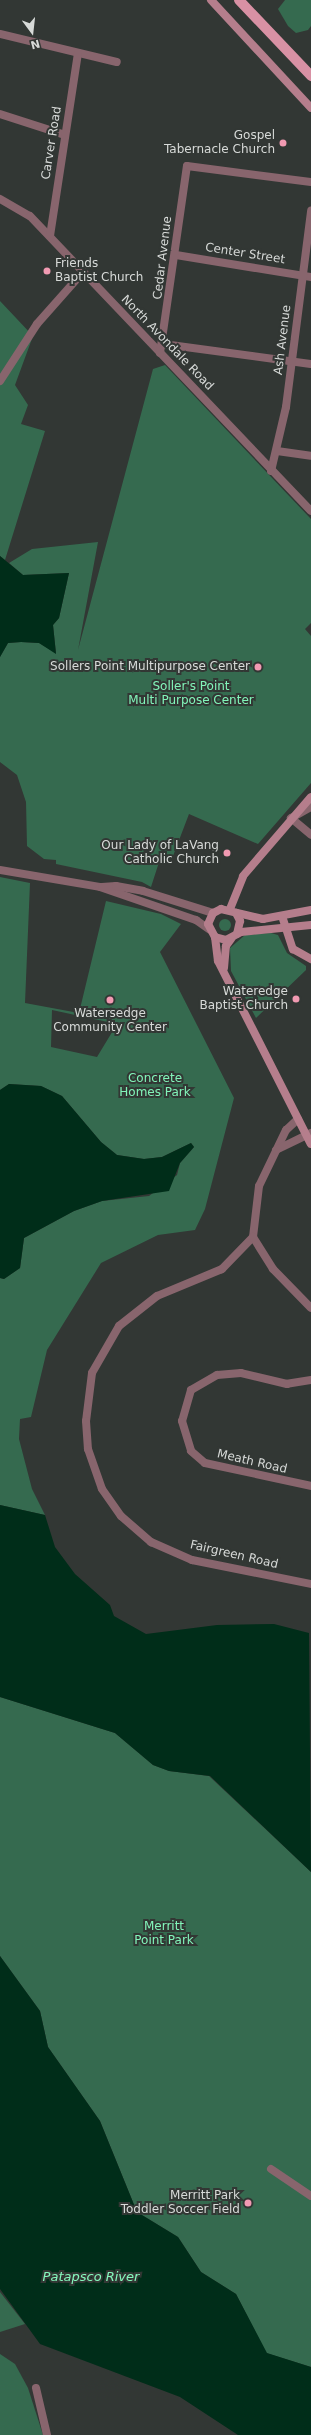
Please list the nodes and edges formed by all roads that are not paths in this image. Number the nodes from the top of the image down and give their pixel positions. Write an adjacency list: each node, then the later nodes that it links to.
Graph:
1 (211, 0): 7 (main road)
2 (239, 0): 6 (main road)
3 (0, 34): 4 (street)
4 (78, 53): 5 (street); 9 (street, Carver Road)
5 (117, 62)
6 (311, 76)
7 (311, 108)
8 (0, 114): 9 (street)
9 (65, 135): 13 (street, Carver Road)
10 (311, 182): 14 (street, Cedar Avenue)
11 (0, 199): 13 (street, North Avondale Road)
12 (311, 211): 16 (street, Ash Avenue)
13 (50, 236): 15 (street, North Avondale Road)
14 (176, 255): 16 (street, Center Street); 17 (street, Cedar Avenue)
15 (84, 272): 18 (street, North Avondale Road); 21 (street)
16 (307, 276): 19 (street, Ash Avenue)
17 (163, 344): 18 (street, Cedar Avenue); 19 (street)
18 (160, 353): 24 (street, North Avondale Road)
19 (292, 361): 20 (street); 22 (street, Ash Avenue)
20 (311, 364)
21 (0, 381)
22 (277, 451): 23 (street); 24 (street, Ash Avenue)
23 (311, 456)
24 (271, 471): 25 (street, North Avondale Road)
25 (311, 511)
26 (311, 797): 28 (main road)
27 (311, 807): 28 (street)
28 (291, 818): 29 (street); 33 (main road)
29 (311, 835)
30 (0, 870): 31 (street)
31 (100, 887): 34 (street); 37 (street)
32 (311, 910): 35 (main road)
33 (233, 911): 34 (main road); 35 (main road); 39 (main road)
34 (213, 913): 37 (main road)
35 (282, 916): 38 (main road)
36 (311, 925): 38 (main road)
37 (209, 929): 40 (main road)
38 (287, 929): 39 (main road); 41 (main road)
39 (234, 936): 40 (main road); 42 (main road)
40 (215, 937): 42 (main road)
41 (311, 959)
42 (224, 968): 43 (main road)
43 (298, 1119): 44 (main road); 46 (street)
44 (308, 1133): 45 (main road); 46 (street)
45 (311, 1144)
46 (275, 1150): 47 (street)
47 (253, 1237): 48 (street); 51 (street, Fairgreen Road)
48 (311, 1308)
49 (311, 1380): 50 (street, Meath Road)
50 (311, 1486)
51 (311, 1584)
52 (271, 2168): 53 (street)
53 (311, 2196)
54 (36, 2388): 55 (street)
55 (47, 2435)

